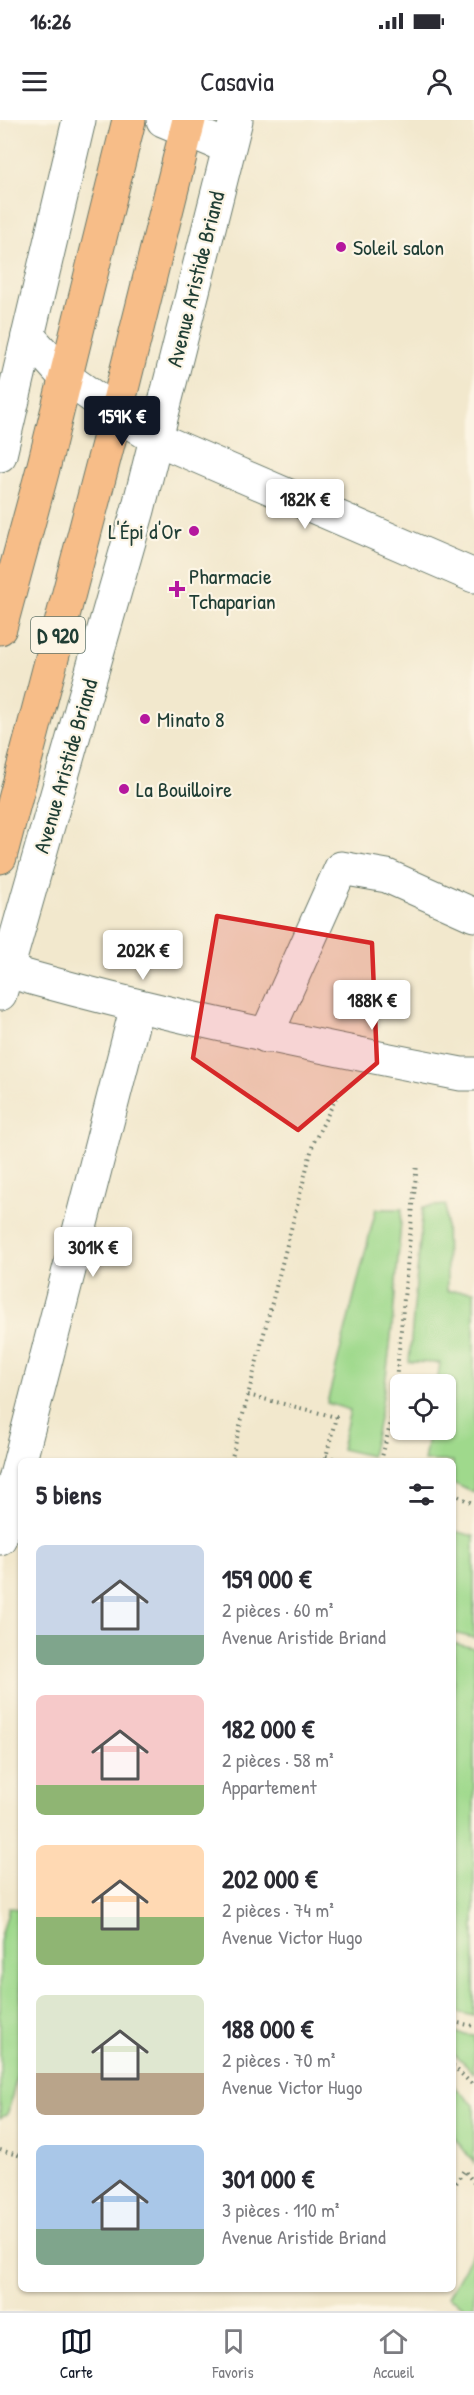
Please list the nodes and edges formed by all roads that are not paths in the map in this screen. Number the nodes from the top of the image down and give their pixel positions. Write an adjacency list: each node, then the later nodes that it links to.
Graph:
1 (79, 120): 5 (street)
2 (129, 120): 6 (main road, D 920)
3 (180, 123): 4 (street); 7 (main road, Avenue Aristide Briand / D 920)
4 (232, 134): 8 (street, Avenue Aristide Briand)
5 (28, 336): 6 (street); 9 (street)
6 (65, 377): 7 (street); 11 (main road, D 920)
7 (116, 413): 8 (street); 12 (main road, Avenue Aristide Briand / D 920)
8 (155, 438): 10 (street); 14 (street, Avenue Aristide Briand)
9 (0, 455)
10 (474, 576)
11 (0, 628)
12 (0, 857)
13 (474, 915): 16 (street)
14 (2, 978): 15 (street)
15 (137, 1006): 16 (street); 18 (street)
16 (267, 1036): 17 (street)
17 (474, 1074)
18 (21, 1458)
19 (18, 1469): 20 (street)
20 (0, 1539)

